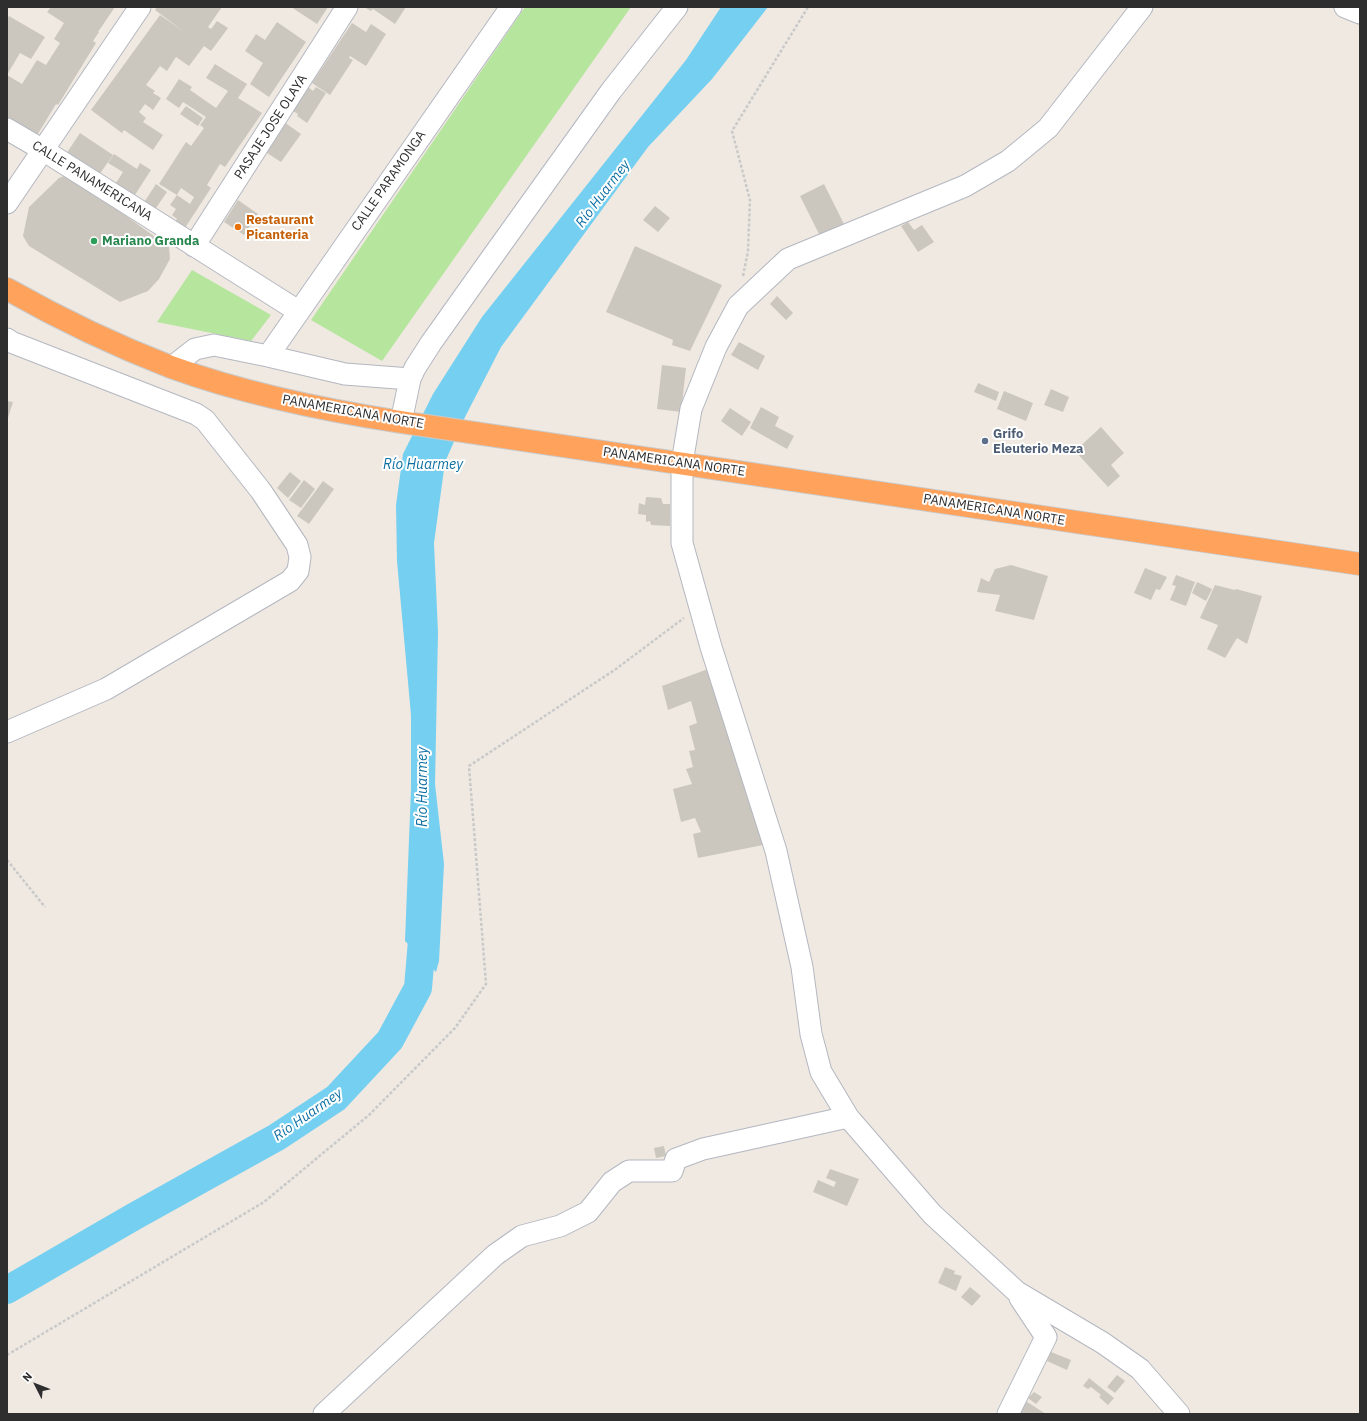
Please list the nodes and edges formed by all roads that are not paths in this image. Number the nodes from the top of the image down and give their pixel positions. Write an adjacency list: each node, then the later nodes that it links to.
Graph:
1 (140, 7): 9 (street)
2 (347, 7): 11 (street, PASAJE JOSE OLAYA)
3 (511, 7): 13 (street, CALLE PARAMONGA)
4 (677, 7): 17 (street)
5 (1142, 7): 19 (street)
6 (1345, 7): 7 (street)
7 (1360, 13)
8 (7, 129): 9 (street, CALLE PANAMERICANA)
9 (43, 150): 10 (street); 11 (street, CALLE PANAMERICANA)
10 (7, 203)
11 (194, 246): 13 (street, CALLE PANAMERICANA)
12 (7, 289): 16 (highway, PANAMERICANA NORTE)
13 (298, 311): 15 (street, CALLE PARAMONGA)
14 (7, 339): 21 (street)
15 (268, 356): 16 (street); 17 (street)
16 (172, 367): 18 (highway, PANAMERICANA NORTE)
17 (410, 379): 18 (street)
18 (401, 422): 19 (highway, PANAMERICANA NORTE)
19 (682, 463): 20 (highway, PANAMERICANA NORTE); 22 (street)
20 (1360, 564)
21 (7, 732)
22 (848, 1117): 23 (street); 24 (street)
23 (1017, 1292): 25 (street); 26 (street)
24 (324, 1414)
25 (1008, 1414)
26 (1179, 1414)

